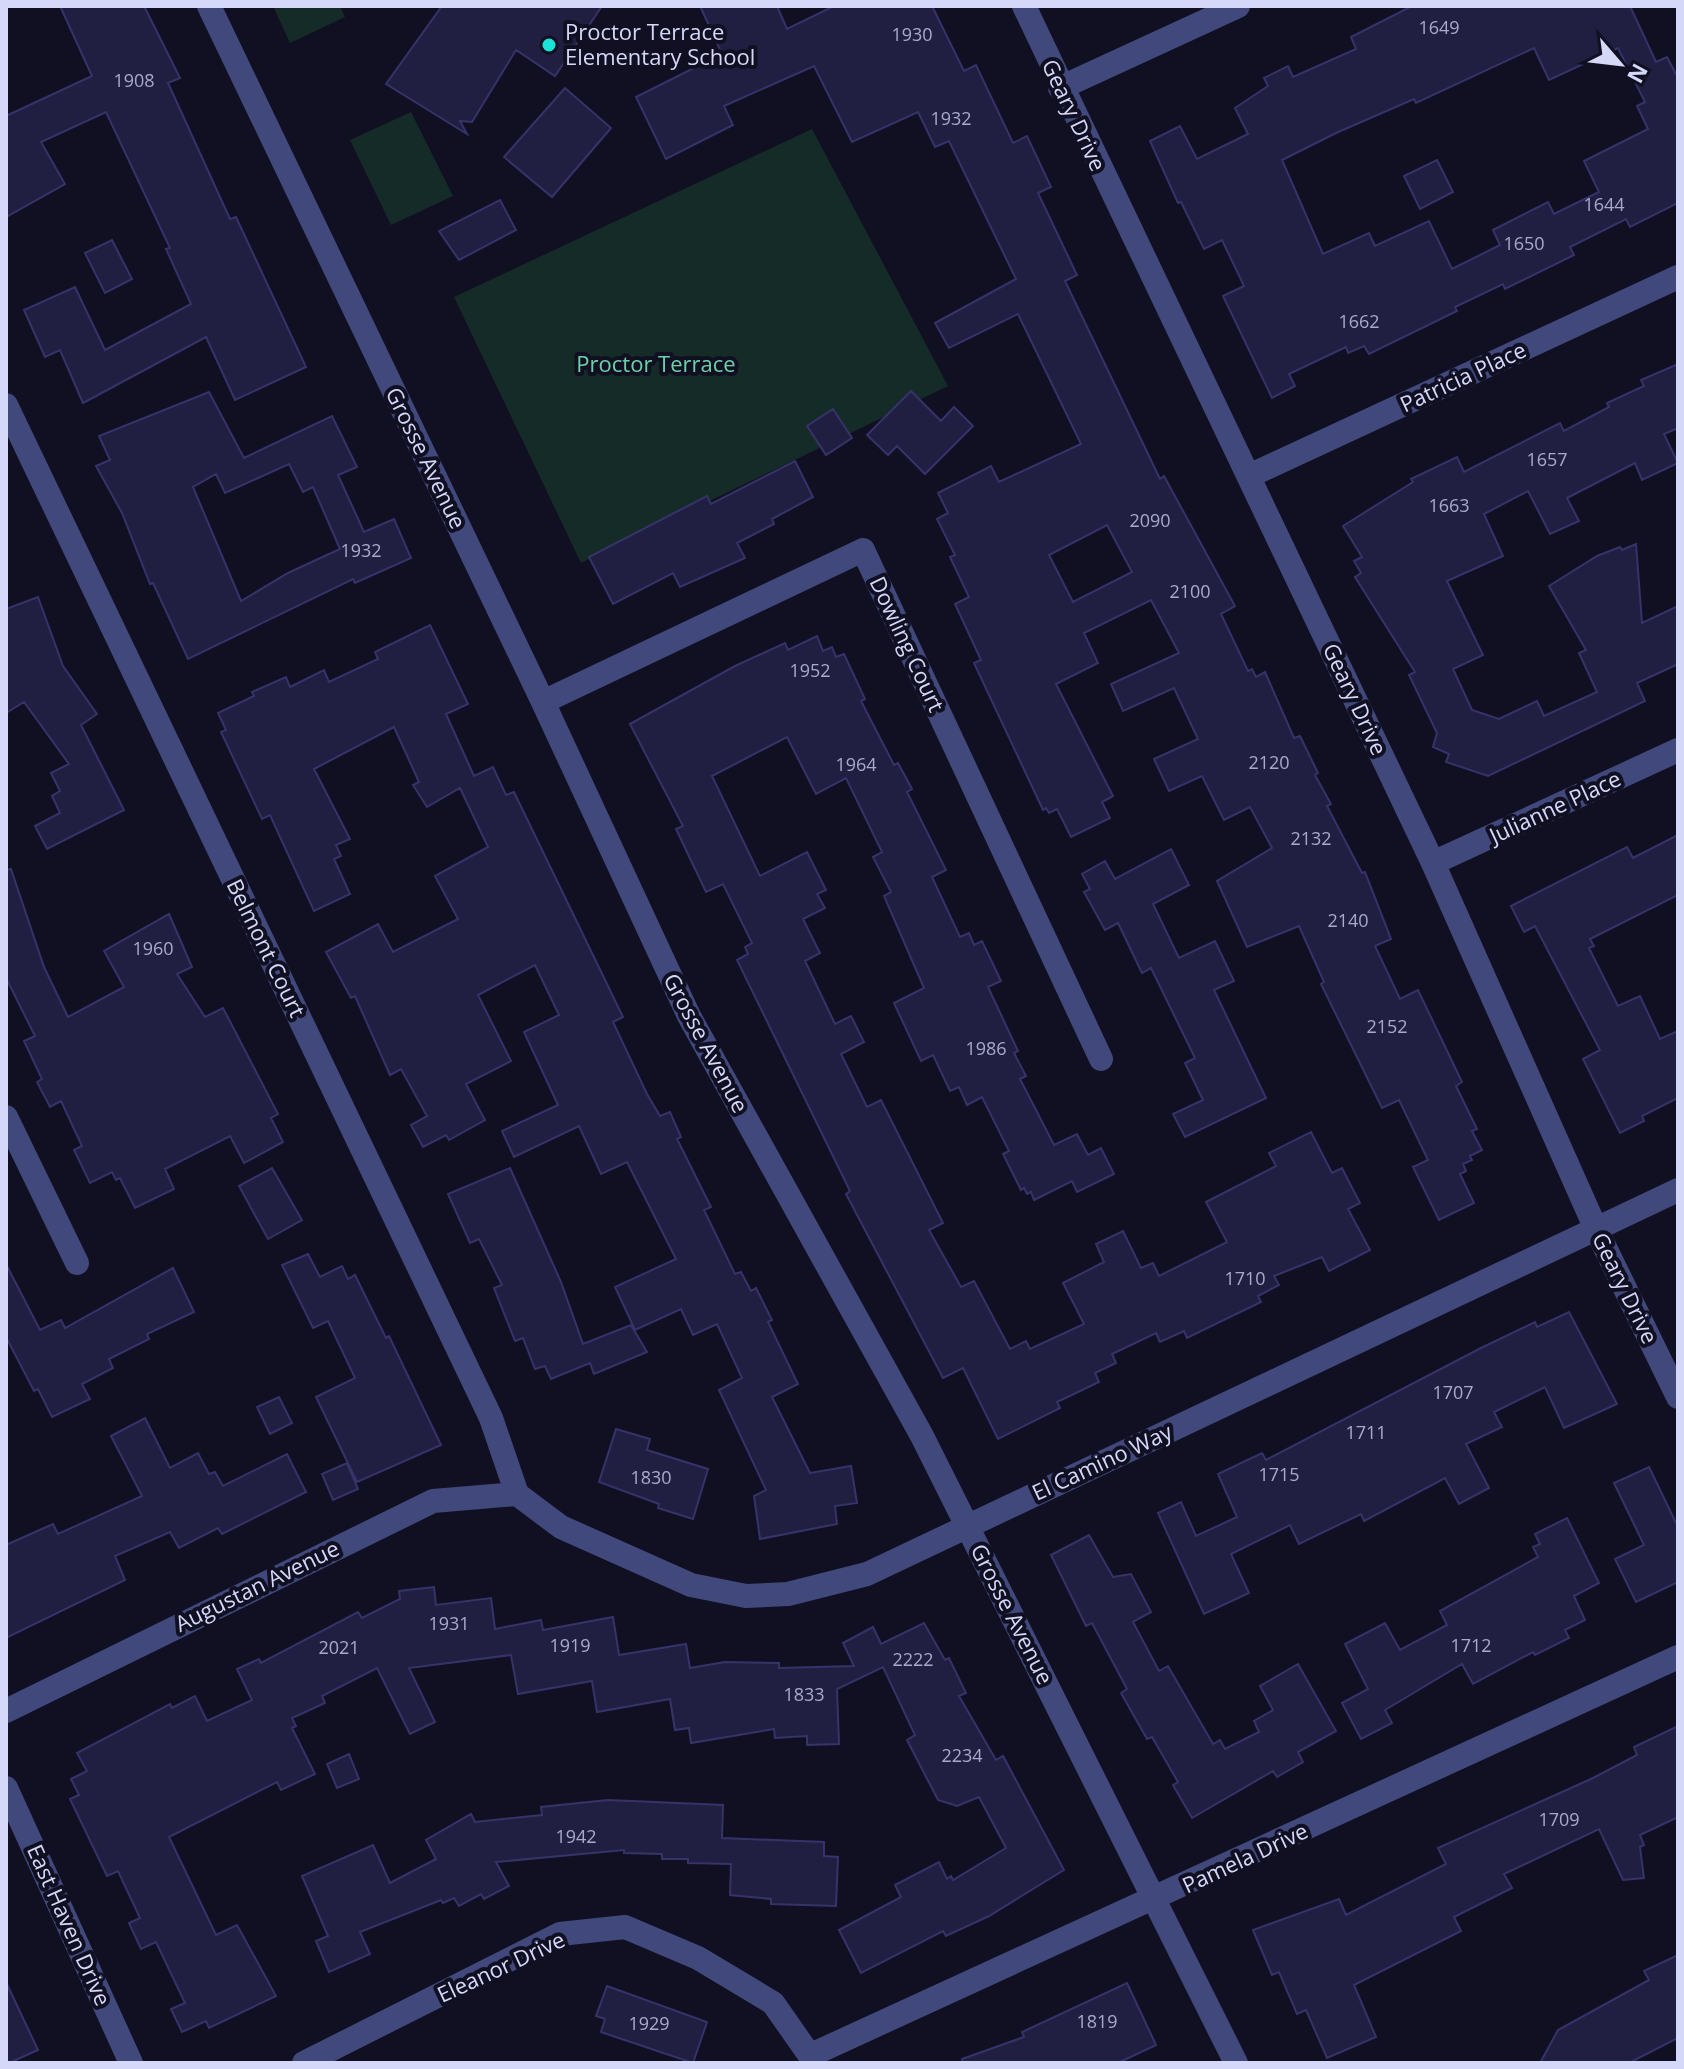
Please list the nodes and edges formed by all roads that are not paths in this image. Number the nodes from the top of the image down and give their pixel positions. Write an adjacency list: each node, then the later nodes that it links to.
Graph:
1 (209, 6): 8 (street, Grosse Avenue)
2 (1024, 6): 4 (street, Geary Drive)
3 (1238, 6): 4 (street)
4 (1060, 88): 7 (street, Geary Drive)
5 (1678, 277): 7 (street, Patricia Place)
6 (6, 405): 17 (street, Belmont Court)
7 (1249, 476): 10 (street, Geary Drive)
8 (543, 702): 11 (street, Dowling Court); 18 (street, Grosse Avenue)
9 (1678, 750): 10 (street, Julianne Place)
10 (1433, 863): 14 (street, Geary Drive)
11 (1101, 1059)
12 (6, 1117): 15 (street)
13 (1678, 1190): 14 (street, El Camino Way)
14 (1596, 1229): 16 (street, Geary Drive); 18 (street, El Camino Way)
15 (77, 1263)
16 (1678, 1397)
17 (517, 1494): 18 (street, El Camino Way); 20 (street, Augustan Avenue)
18 (968, 1526): 22 (street, Grosse Avenue)
19 (1678, 1657): 22 (street, Pamela Drive)
20 (6, 1711)
21 (6, 1788): 24 (street, East Haven Drive)
22 (1155, 1900): 23 (street, Pamela Drive); 26 (street, Grosse Avenue)
23 (813, 2059): 25 (street, Eleanor Drive)
24 (131, 2063)
25 (304, 2063)
26 (1236, 2063)

